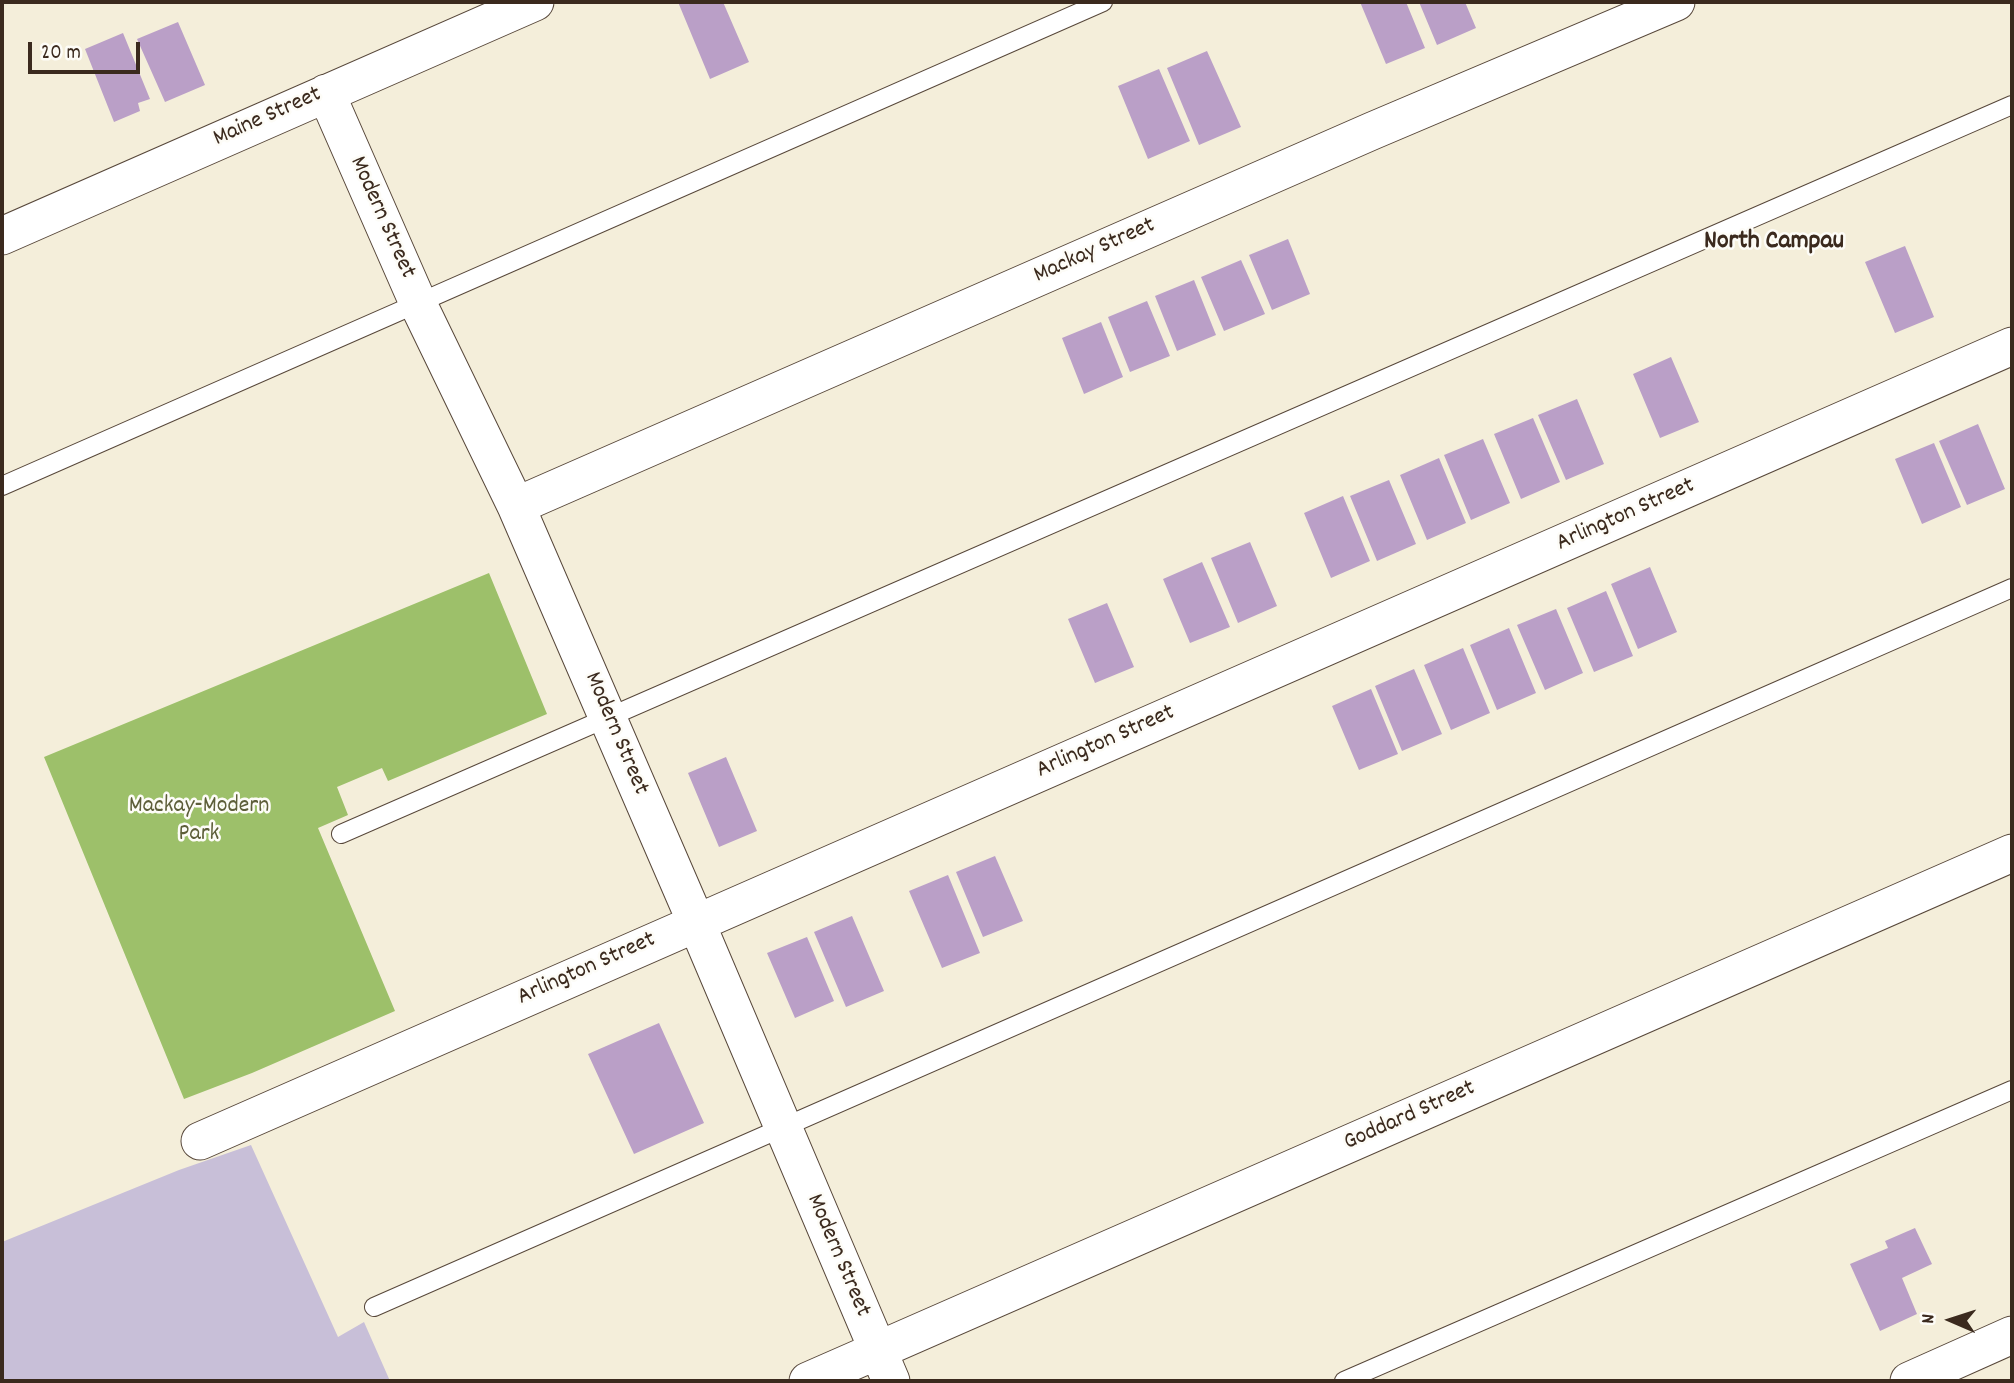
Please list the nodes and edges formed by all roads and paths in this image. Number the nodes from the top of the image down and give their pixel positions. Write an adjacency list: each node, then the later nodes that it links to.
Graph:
1 (535, 2): 4 (street, Maine Street)
2 (1103, 2): 7 (lane)
3 (1676, 2): 10 (street, Mackay Street)
4 (326, 93): 6 (street, Maine Street); 7 (street, Modern Street)
5 (2012, 105): 12 (lane)
6 (2, 236)
7 (418, 303): 9 (lane); 10 (street, Modern Street)
8 (2012, 346): 15 (street, Arlington Street)
9 (2, 486)
10 (516, 506): 12 (street, Modern Street)
11 (2012, 588): 17 (lane)
12 (607, 718): 13 (lane); 15 (street, Modern Street)
13 (341, 834)
14 (2012, 853): 21 (street, Goddard Street)
15 (696, 922): 17 (street, Modern Street); 18 (street, Arlington Street)
16 (2012, 1090): 23 (lane)
17 (783, 1127): 19 (lane); 21 (street, Modern Street)
18 (200, 1141)
19 (374, 1307)
20 (2012, 1335): 24 (street)
21 (884, 1366): 22 (street, Goddard Street)
22 (808, 1381)
23 (1344, 1381)
24 (1909, 1381)

